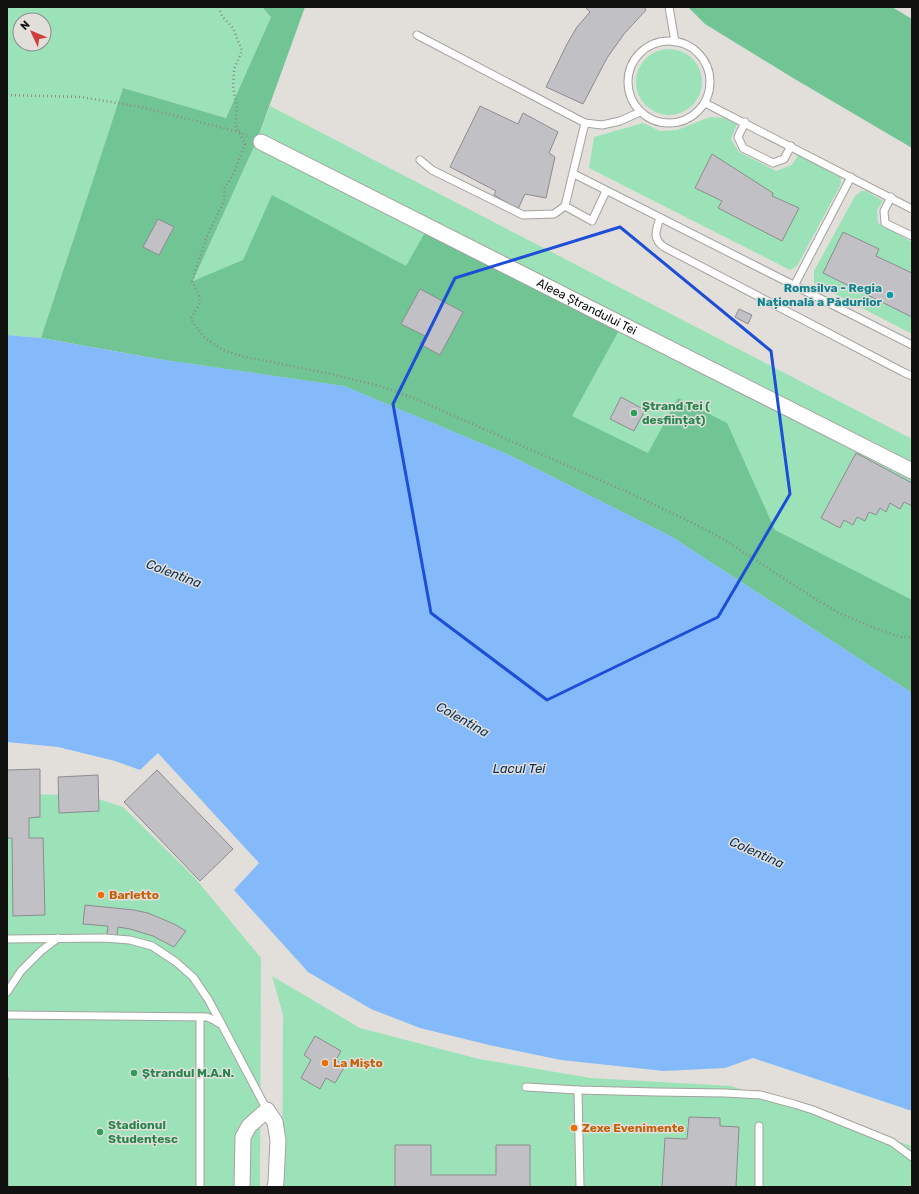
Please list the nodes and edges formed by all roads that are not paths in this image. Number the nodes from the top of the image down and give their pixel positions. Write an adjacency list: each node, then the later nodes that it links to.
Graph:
1 (669, 7): 3 (lane)
2 (417, 35): 7 (lane)
3 (676, 42): 4 (lane); 5 (lane)
4 (705, 103): 5 (lane); 6 (lane)
5 (640, 112): 7 (lane)
6 (744, 122): 9 (lane); 9 (lane)
7 (585, 123): 11 (lane)
8 (261, 142): 22 (street, Aleea Ștrandului Tei)
9 (791, 146): 12 (lane)
10 (420, 160): 15 (lane)
11 (574, 174): 13 (lane); 15 (lane)
12 (851, 177): 14 (lane); 19 (lane)
13 (606, 191): 15 (lane); 17 (lane)
14 (890, 197): 16 (lane); 18 (lane)
15 (565, 206)
16 (912, 209)
17 (660, 218): 19 (lane); 21 (lane)
18 (912, 236)
19 (794, 286): 20 (lane)
20 (912, 345)
21 (912, 376)
22 (912, 471)
23 (58, 938): 24 (lane); 25 (lane); 28 (lane)
24 (7, 939)
25 (7, 992)
26 (7, 1015): 27 (lane)
27 (200, 1017): 28 (lane); 34 (lane)
28 (222, 1025): 31 (lane)
29 (526, 1087): 30 (lane)
30 (578, 1090): 33 (lane); 37 (lane)
31 (267, 1110): 35 (street); 36 (street)
32 (759, 1126): 38 (lane)
33 (912, 1157)
34 (200, 1187)
35 (242, 1187)
36 (275, 1187)
37 (580, 1187)
38 (759, 1187)

